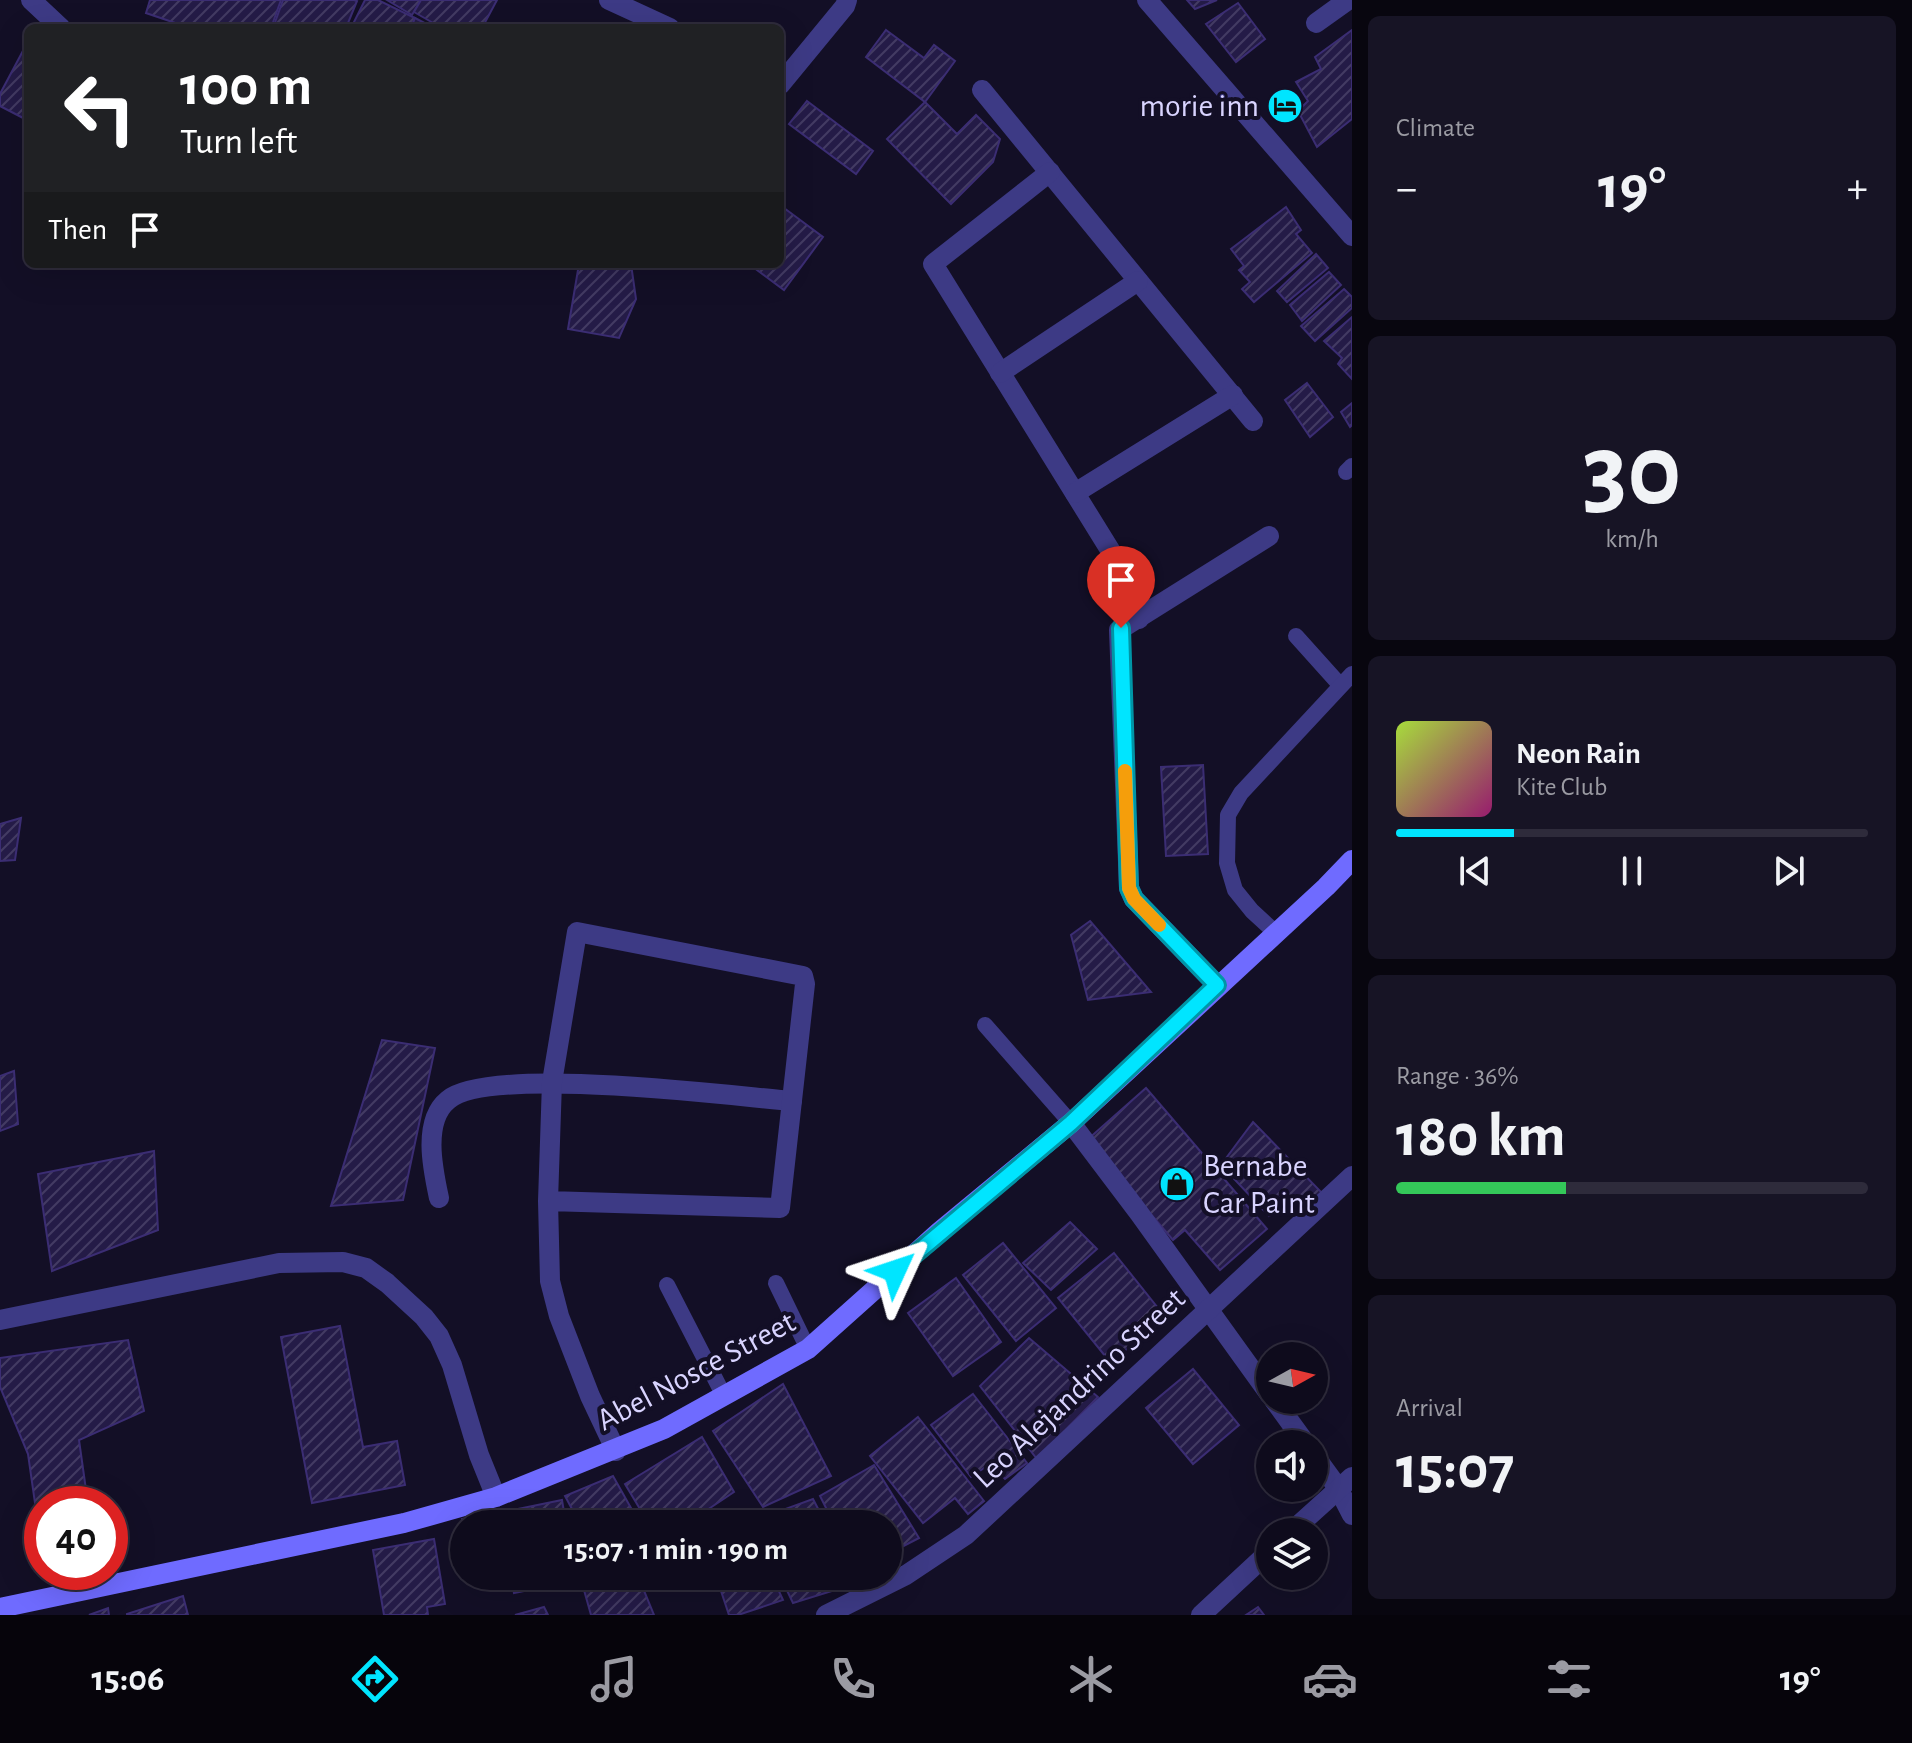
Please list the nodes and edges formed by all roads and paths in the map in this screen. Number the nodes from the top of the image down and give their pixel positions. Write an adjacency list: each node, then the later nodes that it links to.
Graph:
1 (31, 0): 7 (street)
2 (609, 0): 8 (street)
3 (847, 0): 9 (street)
4 (1147, 0): 12 (street)
5 (1348, 0): 6 (street)
6 (1316, 23)
7 (57, 24)
8 (661, 24)
9 (784, 77)
10 (982, 90): 11 (street)
11 (1050, 172): 13 (street); 14 (street)
12 (1352, 236)
13 (1138, 281): 14 (street); 15 (street)
14 (1000, 373): 17 (street)
15 (1233, 395): 16 (street); 17 (street)
16 (1253, 421)
17 (1075, 493): 19 (street)
18 (1269, 536): 19 (street)
19 (1139, 619): 24 (street)
20 (1296, 636): 21 (lane)
21 (1346, 680): 23 (lane)
22 (1352, 860): 23 (street, Abel Nosce Street)
23 (1276, 933): 24 (street, Abel Nosce Street)
24 (1217, 985): 28 (street, Abel Nosce Street)
25 (985, 1025): 28 (lane)
26 (552, 1082): 27 (street); 27 (street); 30 (street); 31 (street)
27 (792, 1101): 31 (street)
28 (1071, 1123): 34 (street); 36 (street, Abel Nosce Street)
29 (1352, 1176): 34 (street, Leo Alejandrino Street)
30 (439, 1198)
31 (548, 1201): 39 (street)
32 (776, 1283): 36 (lane)
33 (667, 1285): 38 (lane)
34 (1207, 1309): 37 (street); 47 (street, Leo Alejandrino Street)
35 (0, 1320): 42 (street)
36 (808, 1349): 38 (street, Abel Nosce Street)
37 (1256, 1376)
38 (724, 1396): 39 (street, Abel Nosce Street)
39 (616, 1451): 42 (street, Abel Nosce Street)
40 (1328, 1467): 41 (street)
41 (1345, 1482): 43 (street); 44 (street)
42 (496, 1497): 46 (street, Abel Nosce Street)
43 (1352, 1515)
44 (1306, 1518)
45 (1256, 1564): 48 (street)
46 (0, 1608)
47 (826, 1615)
48 (1201, 1615)

